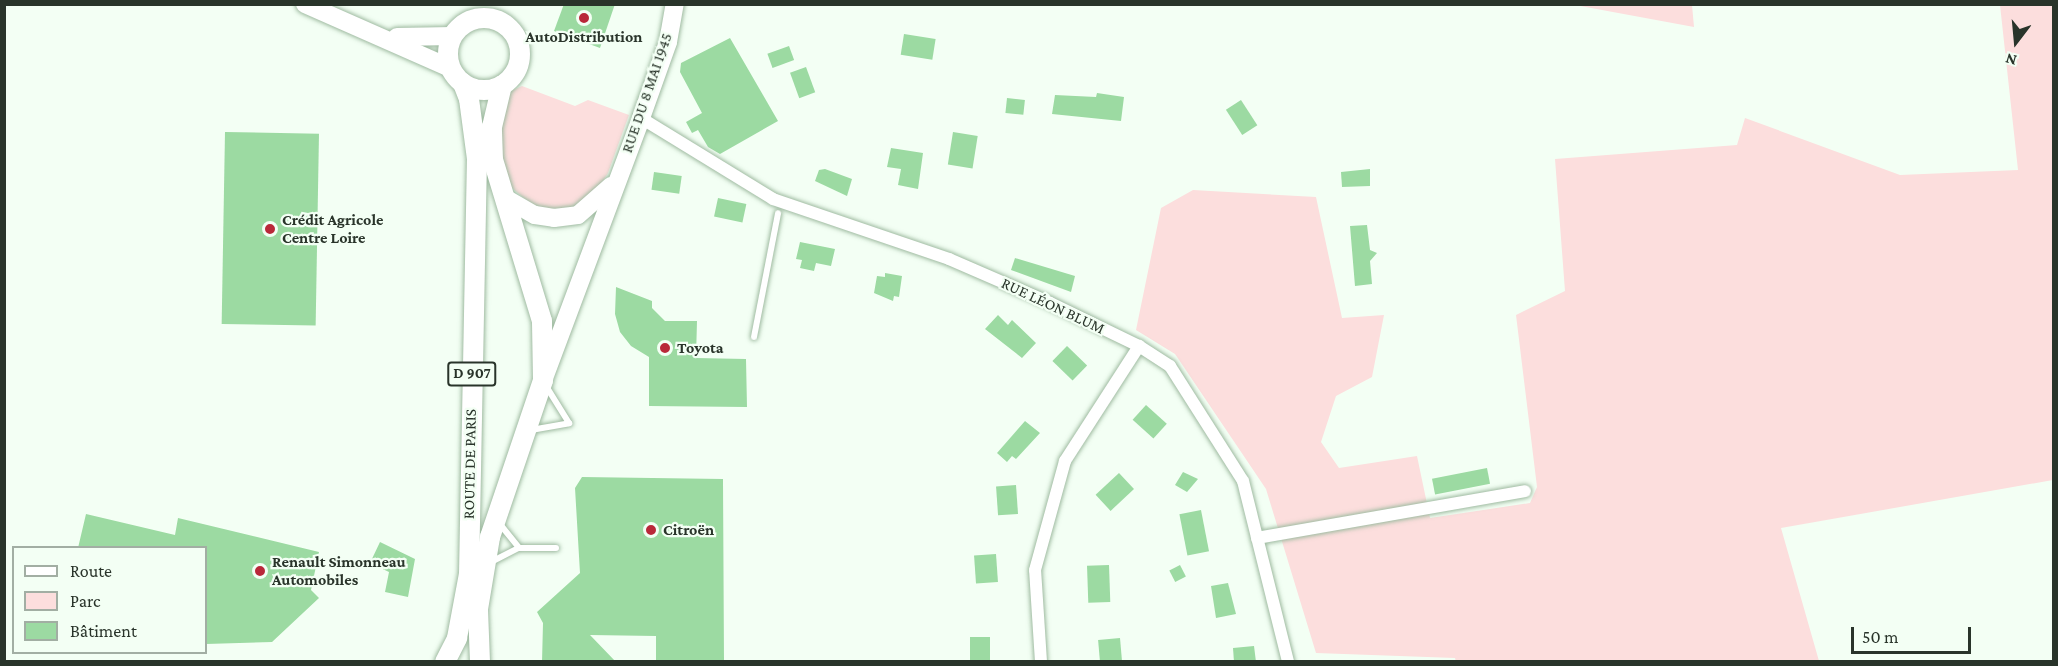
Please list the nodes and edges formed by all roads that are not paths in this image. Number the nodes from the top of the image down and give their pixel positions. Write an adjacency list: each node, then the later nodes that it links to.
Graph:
1 (305, 4): 5 (street)
2 (675, 4): 9 (street, RUE DU 8 MAI 1945)
3 (498, 14): 4 (main road); 8 (main road)
4 (462, 21): 5 (street); 6 (main road)
5 (386, 36): 6 (street)
6 (450, 68): 7 (main road)
7 (463, 83): 8 (main road); 23 (main road, ROUTE DE PARIS / D 907)
8 (502, 85): 11 (main road, ROUTE DE PARIS)
9 (641, 118): 10 (street, RUE DU 8 MAI 1945); 14 (street, RUE LÉON BLUM)
10 (616, 180): 11 (street); 15 (street, ROUTE DE PARIS)
11 (505, 198): 15 (main road, ROUTE DE PARIS)
12 (778, 213): 13 (lane)
13 (754, 338)
14 (1138, 346): 19 (street, RUE LÉON BLUM); 25 (street)
15 (543, 380): 16 (main road, ROUTE DE PARIS); 16 (lane)
16 (525, 432): 18 (main road, ROUTE DE PARIS)
17 (1526, 491): 19 (street)
18 (495, 514): 20 (lane); 22 (main road, ROUTE DE PARIS)
19 (1257, 538): 26 (street, RUE LÉON BLUM)
20 (519, 548): 21 (lane); 22 (lane)
21 (556, 548)
22 (484, 568): 24 (main road, ROUTE DE PARIS)
23 (445, 662)
24 (480, 662)
25 (1041, 662)
26 (1288, 662)

